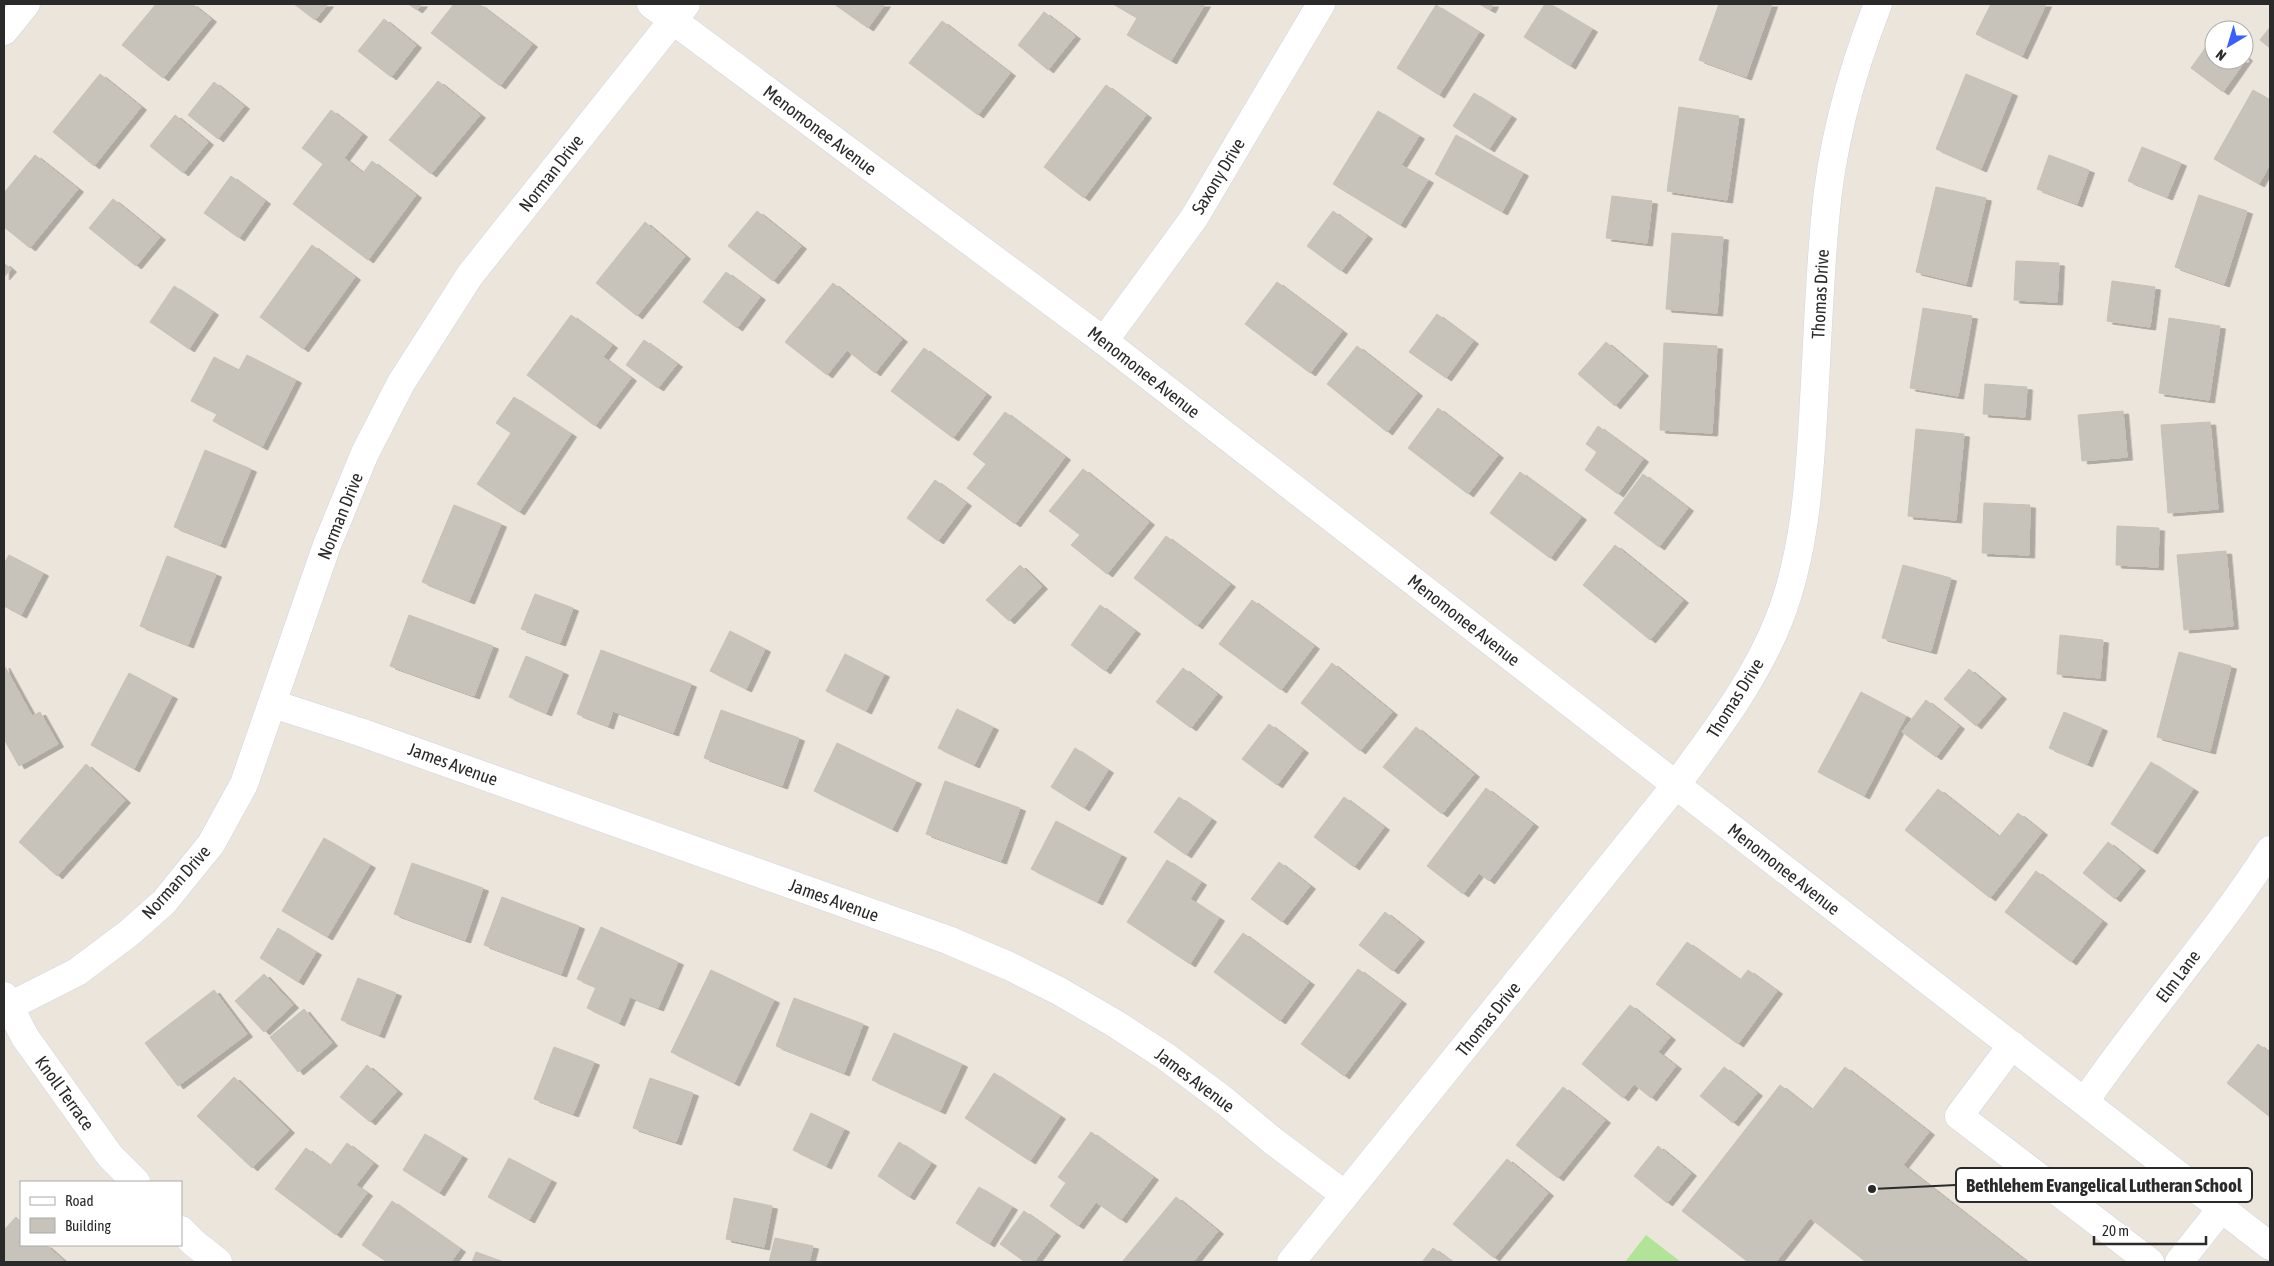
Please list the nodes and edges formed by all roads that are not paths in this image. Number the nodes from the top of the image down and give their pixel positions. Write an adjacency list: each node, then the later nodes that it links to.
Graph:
1 (26, 4): 6 (street)
2 (651, 4): 5 (street, Menomonee Avenue)
3 (1321, 4): 7 (street, Saxony Drive)
4 (1878, 4): 9 (street, Thomas Drive)
5 (679, 12): 7 (street, Menomonee Avenue); 8 (street, Norman Drive)
6 (4, 31)
7 (1104, 341): 9 (street, Menomonee Avenue)
8 (273, 704): 11 (street, Norman Drive); 15 (street, James Avenue)
9 (1676, 785): 12 (street, Menomonee Avenue); 15 (street, Thomas Drive)
10 (2270, 850): 13 (street, Elm Lane)
11 (6, 1004): 14 (street, Knoll Terrace)
12 (2012, 1045): 13 (street, Menomonee Avenue); 21 (street)
13 (2085, 1101): 16 (street, Menomonee Avenue)
14 (135, 1181)
15 (1345, 1195): 20 (street, Thomas Drive)
16 (2222, 1208): 18 (street, Menomonee Avenue); 22 (street)
17 (182, 1231): 19 (street)
18 (2270, 1246)
19 (218, 1262)
20 (1291, 1262)
21 (2150, 1262)
22 (2179, 1262)

